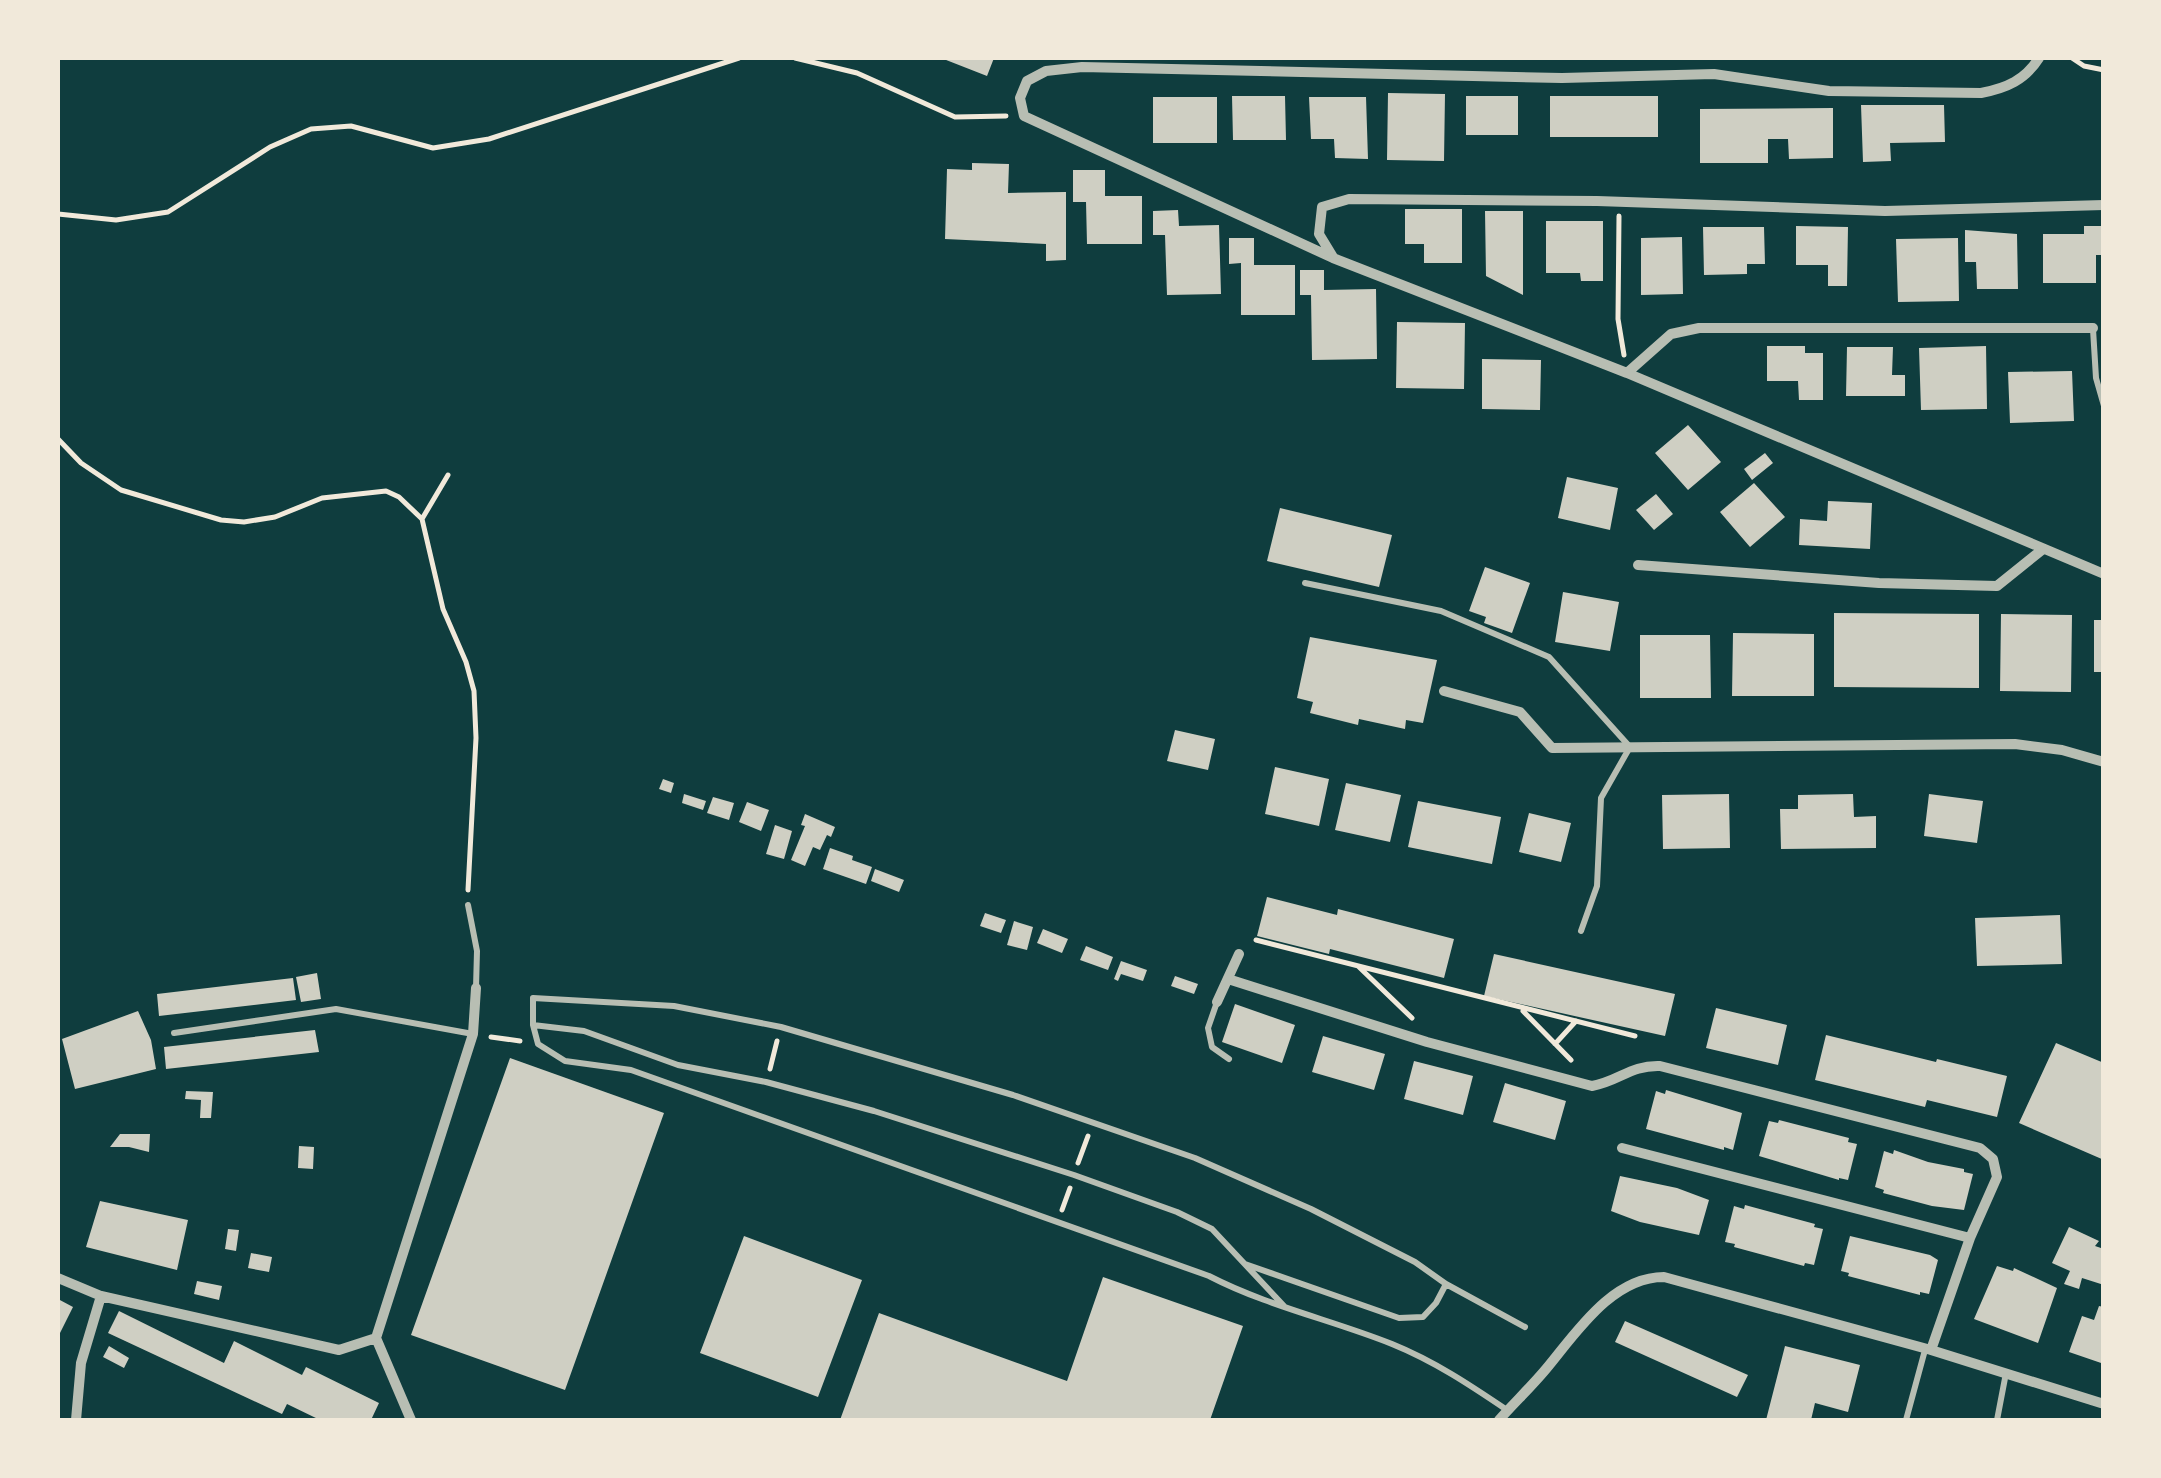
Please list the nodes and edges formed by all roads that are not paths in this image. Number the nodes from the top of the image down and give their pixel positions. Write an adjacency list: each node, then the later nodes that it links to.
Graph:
1 (1134, 58): 3 (street)
2 (2039, 58): 3 (street)
3 (1151, 68): 5 (street)
4 (2104, 205): 5 (street)
5 (1333, 258): 7 (street)
6 (2093, 328): 7 (street); 8 (lane)
7 (1627, 372): 9 (street)
8 (2104, 406)
9 (2042, 549): 10 (street); 11 (street)
10 (1638, 565)
11 (2104, 574)
12 (1305, 583): 14 (lane)
13 (1444, 691): 14 (street)
14 (1630, 747): 15 (street); 17 (lane)
15 (2104, 762)
16 (468, 905): 20 (lane)
17 (1581, 931)
18 (1240, 954): 19 (street)
19 (1228, 980): 21 (street); 27 (street)
20 (476, 988): 24 (street)
21 (1216, 1002): 25 (lane)
22 (533, 1024): 28 (lane); 30 (lane); 32 (lane)
23 (174, 1033): 24 (lane)
24 (473, 1034): 34 (street)
25 (1229, 1059)
26 (1622, 1148): 27 (street)
27 (1970, 1238): 35 (street)
28 (1245, 1264): 30 (lane); 32 (lane)
29 (58, 1278): 31 (street)
30 (1446, 1284): 33 (lane)
31 (101, 1296): 34 (street); 39 (street)
32 (1285, 1307): 38 (lane)
33 (1525, 1327)
34 (376, 1338): 40 (street)
35 (1928, 1349): 36 (street); 38 (street); 42 (lane)
36 (2006, 1373): 37 (street); 43 (lane)
37 (2104, 1404)
38 (1507, 1410): 41 (street)
39 (76, 1420)
40 (411, 1420)
41 (1498, 1420)
42 (1906, 1420)
43 (1997, 1420)

